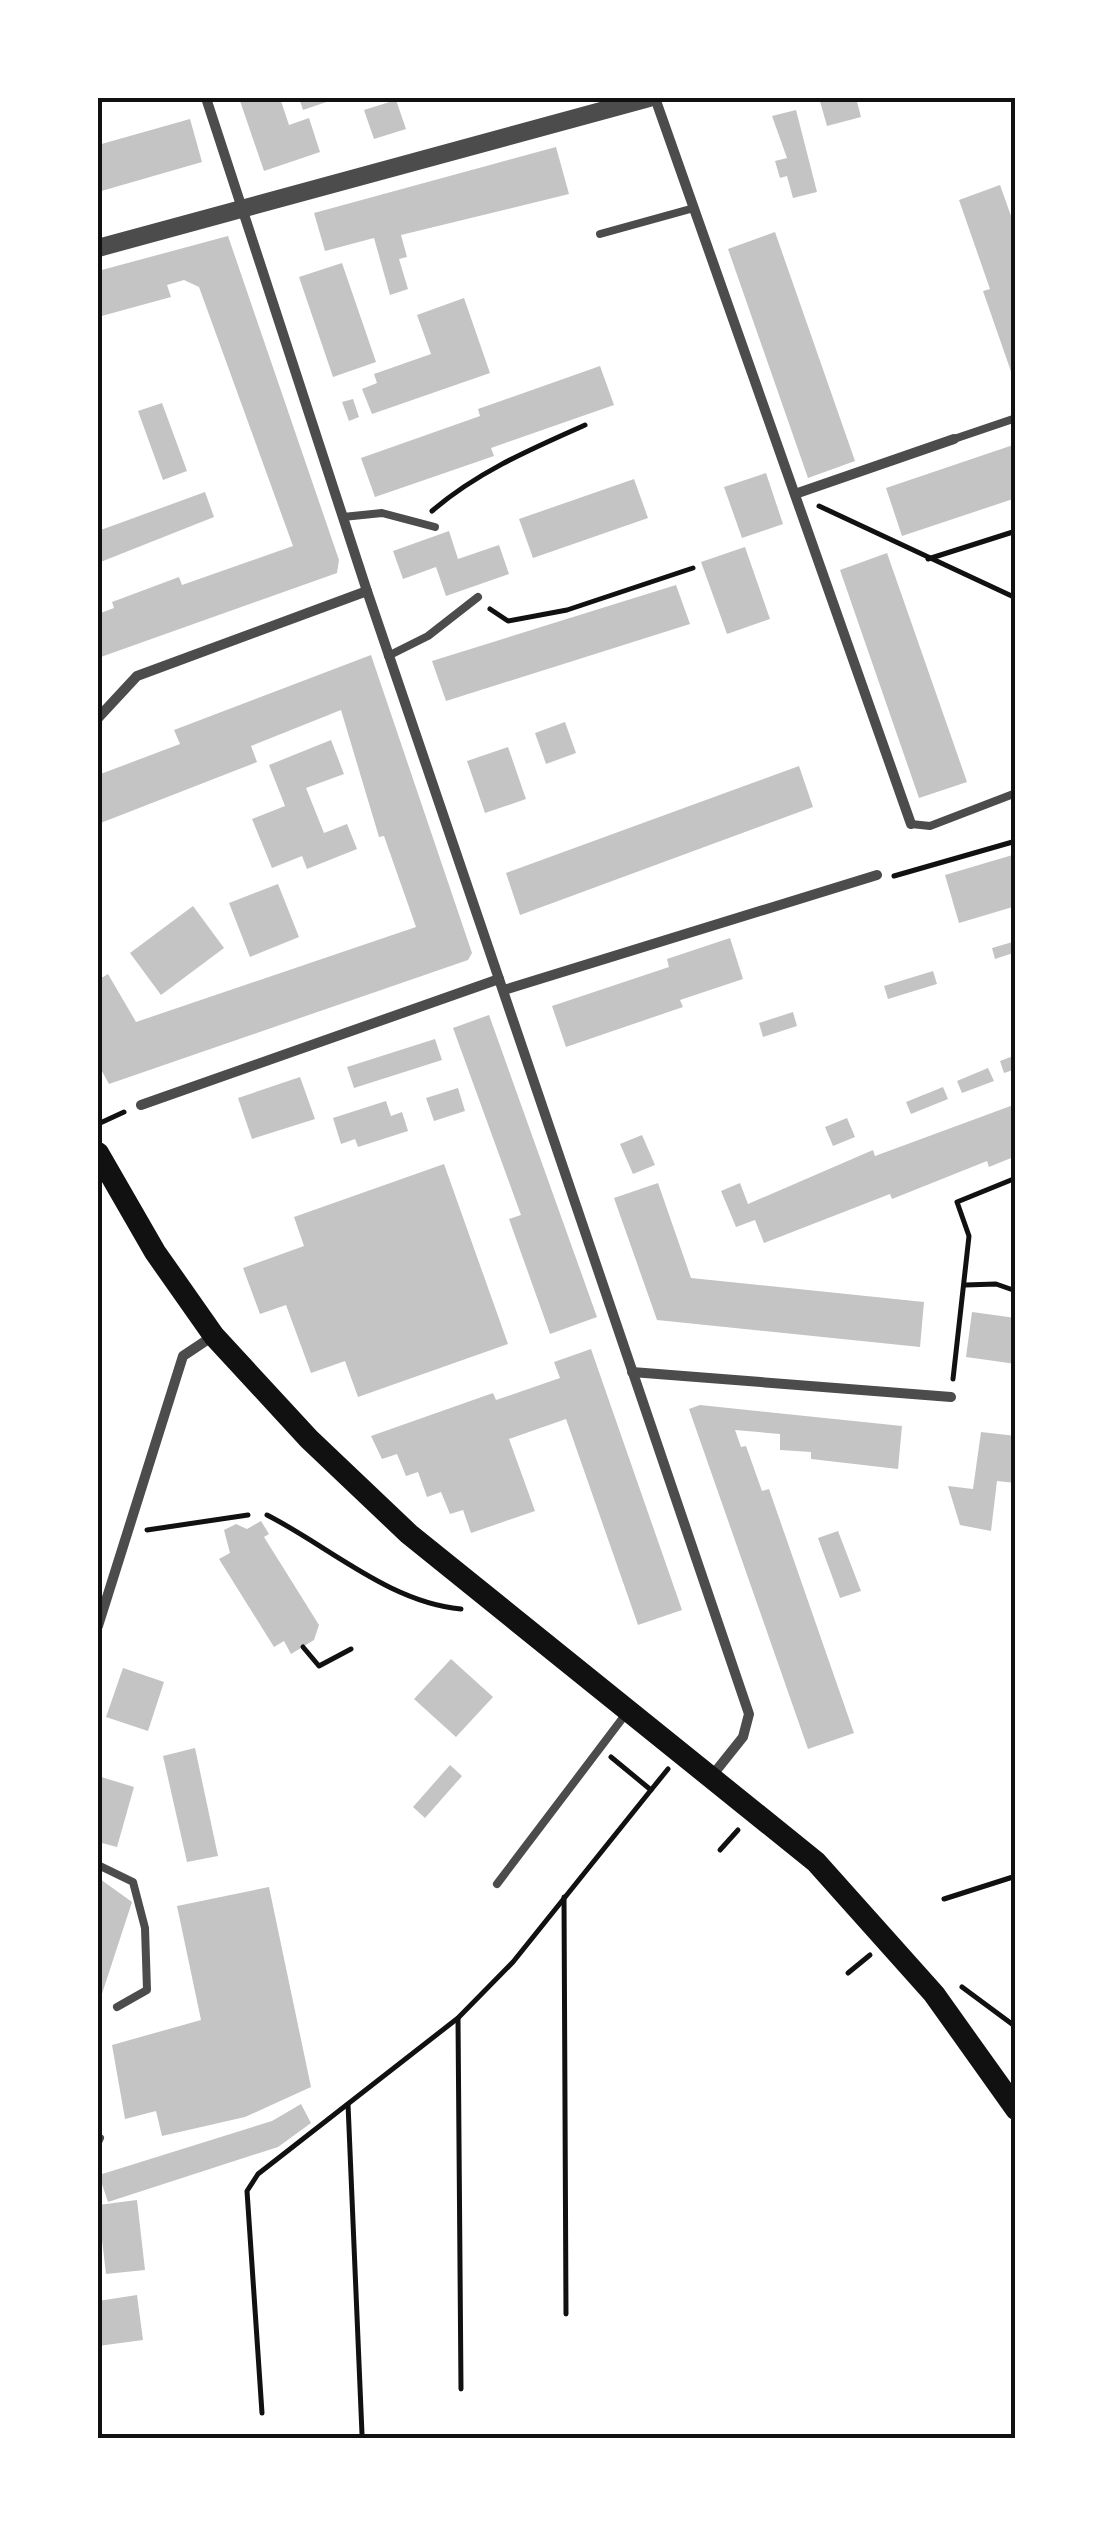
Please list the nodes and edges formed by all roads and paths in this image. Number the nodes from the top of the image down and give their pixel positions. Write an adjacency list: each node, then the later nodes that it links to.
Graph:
1 (206, 98): 3 (street)
2 (652, 98): 3 (street); 4 (street)
3 (244, 208): 6 (street); 11 (street)
4 (694, 208): 5 (lane); 10 (street)
5 (600, 234)
6 (98, 248)
7 (1016, 418): 9 (lane)
8 (585, 426): 12 (path)
9 (954, 439): 10 (street)
10 (795, 494): 15 (path); 23 (street)
11 (343, 517): 12 (lane); 17 (street)
12 (418, 522): 13 (lane)
13 (435, 527)
14 (1016, 531): 15 (path)
15 (928, 560): 19 (path)
16 (693, 568): 18 (path)
17 (367, 592): 20 (street); 21 (street)
18 (476, 598): 20 (lane)
19 (1016, 598)
20 (388, 656): 26 (street)
21 (98, 718)
22 (1016, 794): 23 (lane)
23 (911, 824)
24 (1016, 840): 25 (path)
25 (877, 875): 26 (street)
26 (501, 985): 27 (street); 34 (street)
27 (141, 1104): 28 (path)
28 (98, 1124)
29 (98, 1154): 33 (main road)
30 (1016, 1178): 31 (path)
31 (964, 1285): 32 (path); 35 (path)
32 (1016, 1291)
33 (214, 1336): 38 (street); 43 (main road)
34 (632, 1372): 35 (street); 45 (street)
35 (951, 1396)
36 (248, 1515): 38 (path)
37 (267, 1515): 39 (path)
38 (129, 1525): 40 (street)
39 (464, 1610)
40 (98, 1626)
41 (303, 1647): 42 (path)
42 (351, 1649)
43 (628, 1712): 44 (lane); 45 (main road)
44 (601, 1749): 47 (path); 50 (lane)
45 (710, 1778): 58 (main road)
46 (659, 1781): 47 (path)
47 (651, 1790): 51 (path)
48 (98, 1866): 54 (lane)
49 (1016, 1876): 52 (path)
50 (497, 1884)
51 (564, 1897): 55 (path); 59 (path)
52 (944, 1899)
53 (953, 1982): 56 (path)
54 (118, 2006)
55 (458, 2018): 57 (path); 60 (path)
56 (1016, 2027)
57 (348, 2104): 61 (path); 62 (path)
58 (1016, 2109)
59 (566, 2314)
60 (461, 2389)
61 (262, 2413)
62 (362, 2434)
63 (884, 2438): 64 (lane)
64 (897, 2438)

